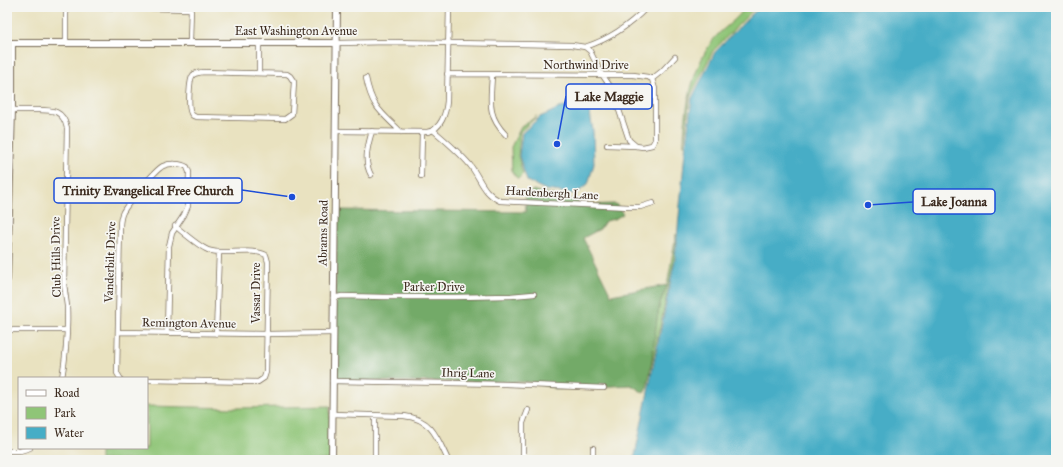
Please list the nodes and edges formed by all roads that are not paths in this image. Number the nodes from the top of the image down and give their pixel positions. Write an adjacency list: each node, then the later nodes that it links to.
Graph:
1 (66, 7): 7 (street)
2 (337, 7): 10 (street, Abrams Road)
3 (449, 7): 12 (street)
4 (647, 7): 13 (street)
5 (104, 8): 6 (street)
6 (191, 8): 8 (street)
7 (66, 42): 8 (street, East Washington Avenue); 11 (street, East Washington Avenue)
8 (190, 42): 9 (street, East Washington Avenue)
9 (259, 42): 10 (street, East Washington Avenue); 15 (street)
10 (336, 42): 12 (street, East Washington Avenue); 23 (street, Abrams Road)
11 (9, 43): 21 (street)
12 (448, 43): 13 (street, East Washington Avenue); 16 (street)
13 (585, 47): 18 (street)
14 (675, 57): 20 (street)
15 (259, 73): 15 (street)
16 (448, 74): 17 (street, Northwind Drive); 22 (street)
17 (492, 75): 18 (street, Northwind Drive); 27 (street)
18 (603, 76): 20 (street, Northwind Drive); 29 (street)
19 (366, 78): 25 (street)
20 (652, 79): 29 (street)
21 (12, 110): 35 (street); 39 (street, Club Hills Drive)
22 (433, 130): 26 (street); 32 (street, Hardenbergh Lane)
23 (336, 131): 24 (street); 37 (street, Abrams Road)
24 (372, 131): 25 (street); 30 (street)
25 (401, 132): 26 (street)
26 (422, 132): 31 (street)
27 (506, 135)
28 (607, 145): 29 (street)
29 (636, 146)
30 (371, 175)
31 (421, 176)
32 (653, 203)
33 (175, 226): 34 (street, Vassar Drive); 40 (street, Vanderbilt Drive); 41 (street, Vanderbilt Drive)
34 (219, 252): 43 (street); 44 (street, Vassar Drive)
35 (7, 279)
36 (534, 294): 37 (street, Parker Drive)
37 (333, 298): 42 (street, Abrams Road)
38 (7, 330): 39 (street)
39 (67, 330): 45 (street, Club Hills Drive)
40 (118, 332): 41 (street, Remington Avenue); 46 (street, Vanderbilt Drive)
41 (167, 333): 43 (street, Remington Avenue)
42 (333, 333): 44 (street, Remington Avenue); 48 (street, Abrams Road)
43 (216, 334): 44 (street, Remington Avenue)
44 (267, 334): 47 (street, Vassar Drive)
45 (62, 377)
46 (119, 377)
47 (148, 380)
48 (332, 381): 49 (street, Ihrig Lane); 51 (street, Abrams Road)
49 (604, 388)
50 (528, 410): 59 (street)
51 (332, 414): 52 (street); 56 (street, Abrams Road)
52 (375, 416): 57 (street); 58 (street)
53 (593, 448): 60 (street)
54 (28, 449): 55 (street)
55 (7, 451)
56 (332, 460)
57 (375, 460)
58 (448, 460)
59 (523, 460)
60 (593, 460)

